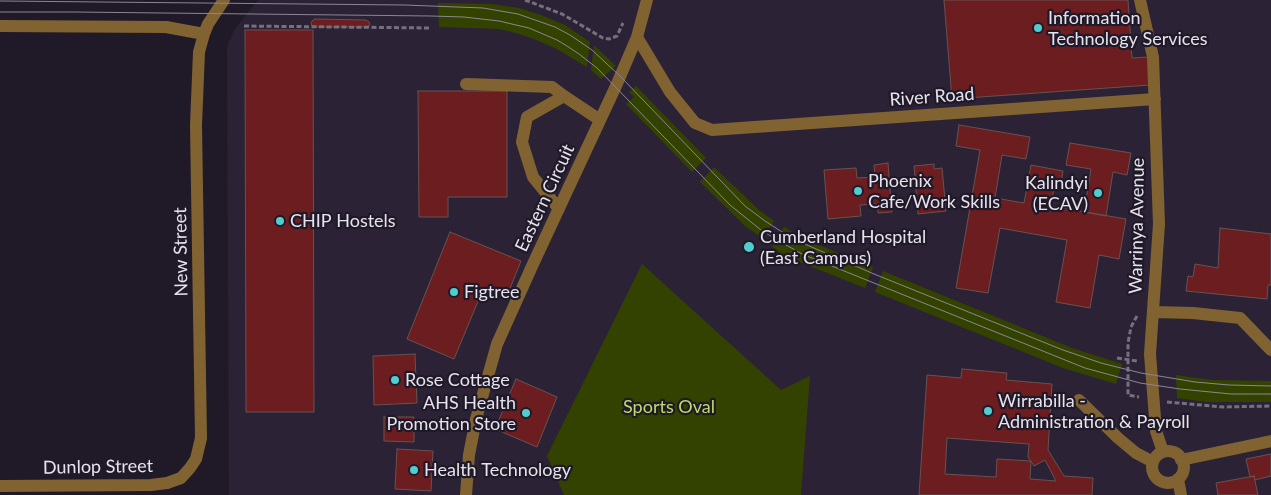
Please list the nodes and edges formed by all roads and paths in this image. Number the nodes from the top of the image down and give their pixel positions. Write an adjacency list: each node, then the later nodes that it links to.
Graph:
1 (224, 0): 9 (street, New Street)
2 (525, 0): 5 (path)
3 (647, 0): 10 (street, Eastern Circuit)
4 (1140, 0): 13 (street, Warrinya Avenue)
5 (625, 18)
6 (0, 26): 9 (street)
7 (244, 26): 8 (path)
8 (430, 28)
9 (204, 34): 27 (street, New Street)
10 (637, 37): 13 (street, River Road); 14 (street, Eastern Circuit)
11 (466, 84): 12 (street)
12 (564, 96): 14 (street); 15 (street)
13 (1155, 99): 16 (street, Warrinya Avenue)
14 (600, 120): 15 (street, Eastern Circuit)
15 (559, 209): 30 (street, Eastern Circuit)
16 (1153, 312): 17 (street); 24 (street, Warrinya Avenue)
17 (1271, 350)
18 (1117, 358): 19 (path)
19 (1128, 395)
20 (1078, 400): 26 (street)
21 (1170, 402): 22 (path)
22 (1271, 406)
23 (1271, 441): 25 (street)
24 (1164, 452): 25 (street); 26 (street)
25 (1181, 460): 28 (street)
26 (1153, 462): 28 (street)
27 (190, 468): 29 (street, Dunlop Street)
28 (1178, 479): 31 (street)
29 (0, 486)
30 (466, 495)
31 (1181, 495)

